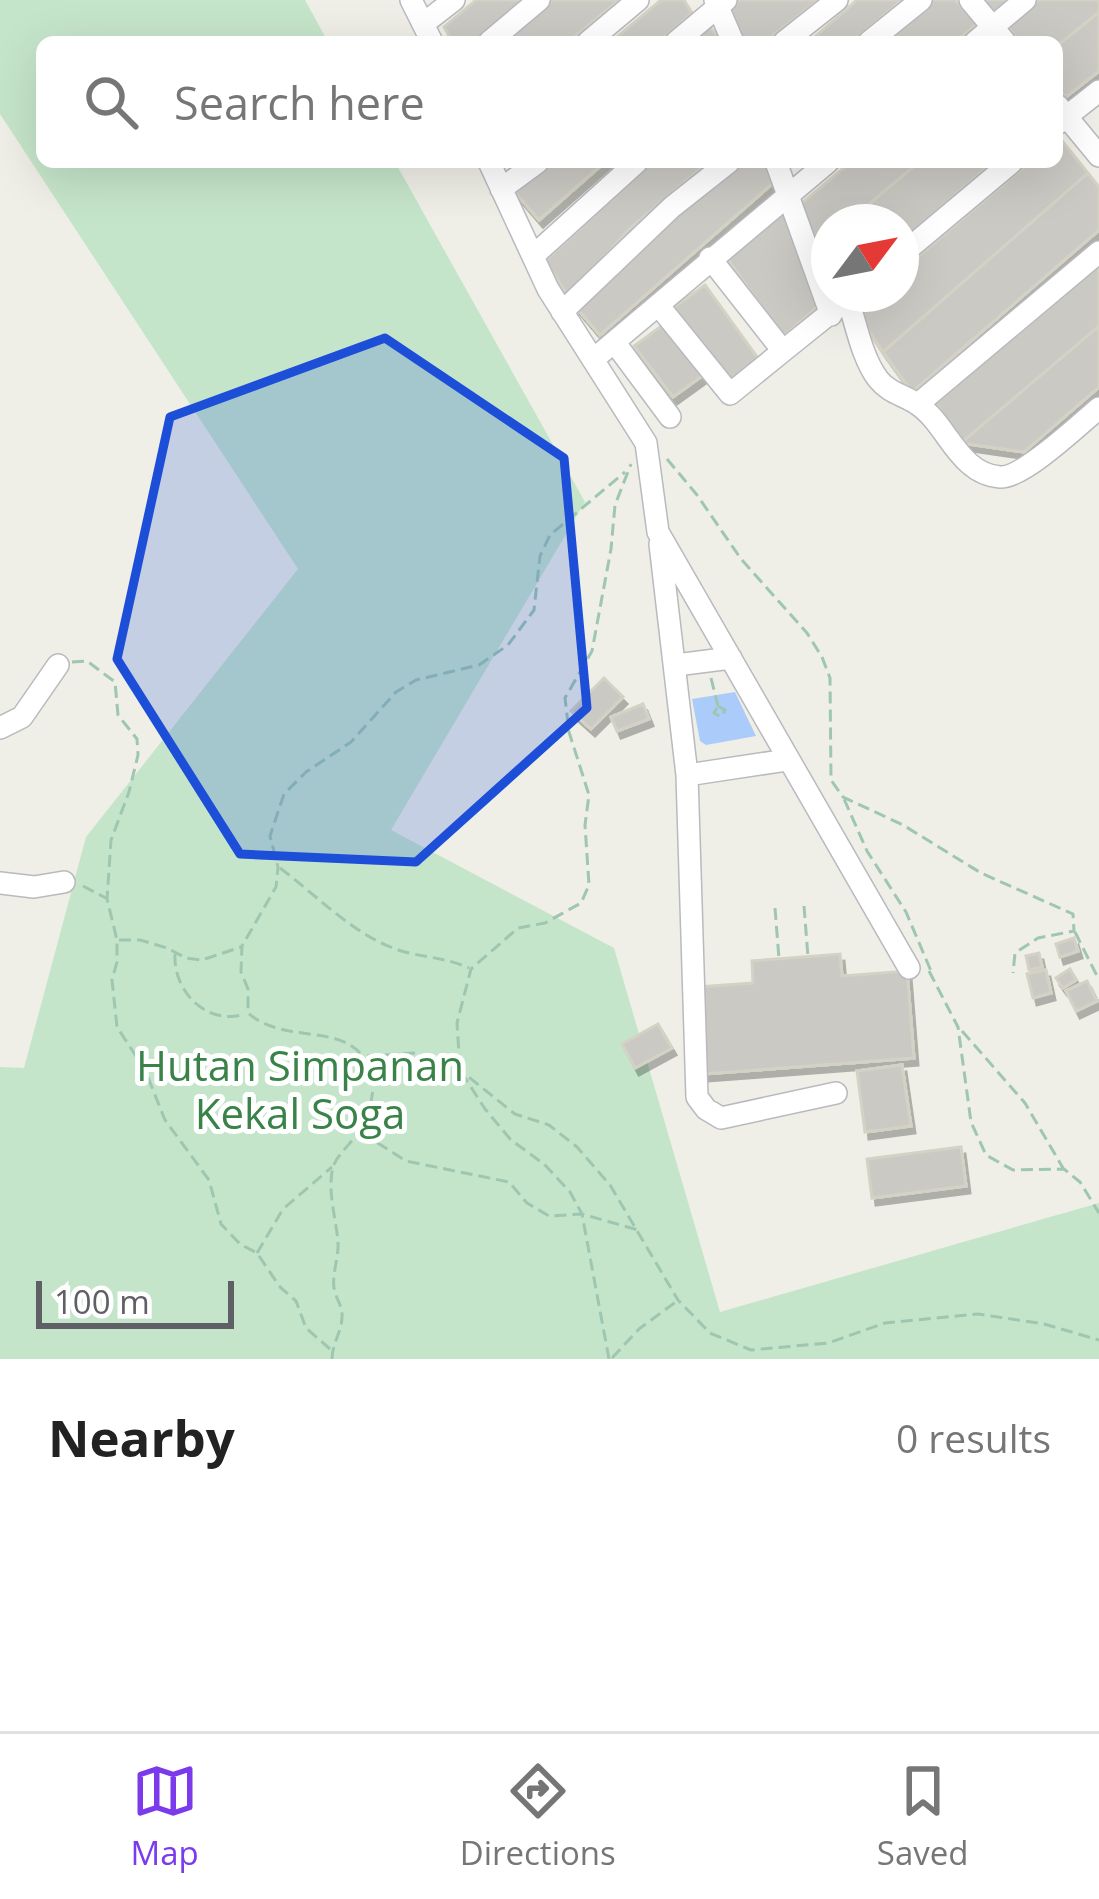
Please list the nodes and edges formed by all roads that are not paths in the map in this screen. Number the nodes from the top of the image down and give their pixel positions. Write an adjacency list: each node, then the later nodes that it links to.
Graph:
1 (412, 0): 10 (street)
2 (539, 0): 11 (street)
3 (638, 0): 12 (street)
4 (837, 0): 15 (street)
5 (921, 0): 16 (street)
6 (970, 0): 17 (street)
7 (1025, 0): 18 (street)
8 (450, 1): 10 (street)
9 (720, 2): 13 (street); 14 (street)
10 (427, 33)
11 (497, 36)
12 (595, 36)
13 (683, 36)
14 (731, 36)
15 (792, 36)
16 (876, 36)
17 (990, 36)
18 (992, 36)
19 (1099, 92): 20 (street)
20 (1063, 114)
21 (1063, 119): 22 (street)
22 (1099, 156)
23 (492, 168): 30 (street)
24 (530, 168): 30 (street)
25 (630, 168): 35 (street)
26 (721, 168): 38 (street)
27 (778, 168): 31 (street)
28 (820, 168): 31 (street)
29 (1005, 168): 33 (street)
30 (501, 189): 35 (street)
31 (789, 194): 32 (street); 36 (street)
32 (811, 238)
33 (919, 240)
34 (1099, 252): 44 (street)
35 (533, 256): 38 (street)
36 (710, 258): 37 (street); 42 (street)
37 (659, 305): 41 (street); 42 (street)
38 (562, 312): 43 (street)
39 (833, 312): 42 (street)
40 (848, 312): 44 (street)
41 (615, 343): 43 (street); 46 (street)
42 (783, 351)
43 (595, 358): 47 (street)
44 (918, 404): 45 (street)
45 (1099, 408)
46 (670, 417)
47 (658, 532): 48 (street); 50 (street)
48 (731, 658): 50 (street); 52 (street)
49 (58, 665): 51 (street)
50 (676, 665): 53 (street)
51 (0, 728)
52 (787, 760): 53 (street); 56 (street)
53 (687, 775): 57 (street)
54 (64, 882): 55 (street)
55 (0, 883)
56 (909, 968)
57 (836, 1093)

